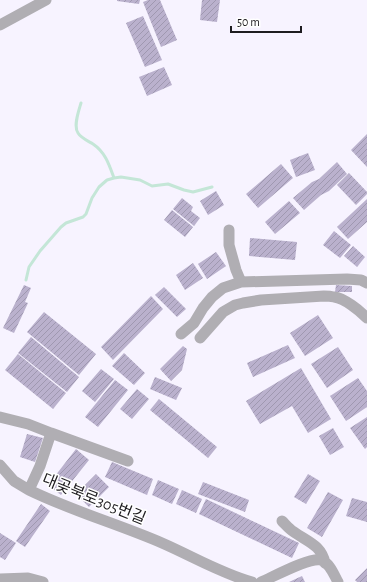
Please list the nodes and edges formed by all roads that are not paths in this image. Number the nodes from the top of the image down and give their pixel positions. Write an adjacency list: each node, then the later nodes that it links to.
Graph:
1 (46, 0): 2 (lane)
2 (0, 25)
3 (229, 230): 4 (lane)
4 (241, 282): 5 (lane); 7 (lane)
5 (367, 283)
6 (367, 318): 8 (lane)
7 (181, 334)
8 (200, 338)
9 (0, 417): 10 (lane)
10 (52, 433): 11 (lane); 13 (lane, 대곶북로305번길)
11 (128, 460)
12 (0, 465): 13 (lane)
13 (29, 490): 18 (lane, 대곶북로305번길)
14 (282, 522): 15 (lane)
15 (325, 563): 19 (lane); 20 (lane)
16 (0, 579): 17 (lane)
17 (43, 582)
18 (252, 582)
19 (261, 582)
20 (338, 582)

